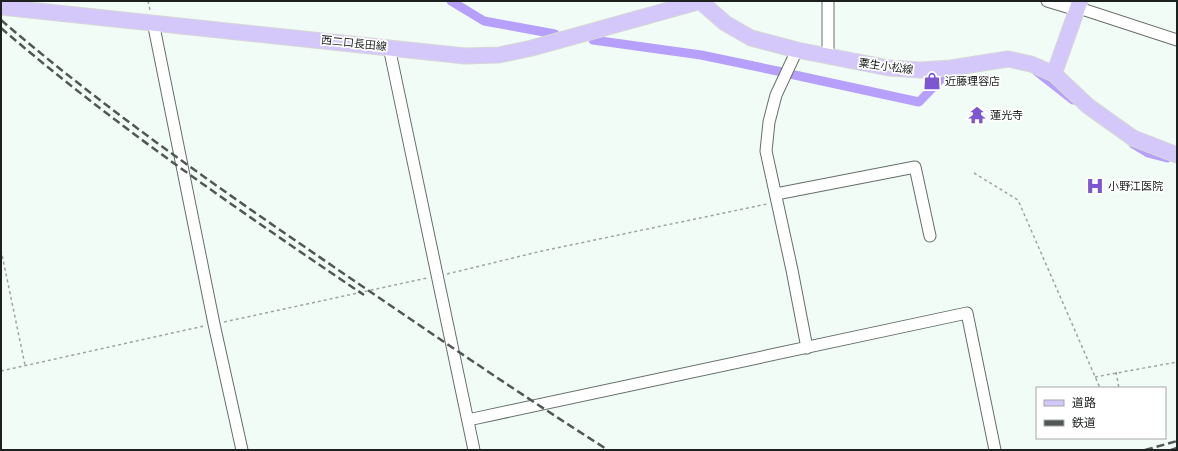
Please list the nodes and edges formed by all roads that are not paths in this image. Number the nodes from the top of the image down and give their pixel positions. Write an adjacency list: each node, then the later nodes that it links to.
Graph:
1 (700, 1): 8 (main road, 西二口長田線); 9 (main road, 粟生小松線)
2 (828, 1): 10 (street)
3 (1048, 1): 4 (street)
4 (1079, 6): 7 (street); 11 (main road)
5 (1, 7): 6 (main road, 西二口長田線)
6 (153, 22): 8 (main road, 西二口長田線); 17 (street)
7 (1177, 40)
8 (389, 47): 16 (street)
9 (797, 50): 10 (main road, 粟生小松線); 13 (street)
10 (828, 57): 11 (main road, 粟生小松線)
11 (1054, 74): 12 (main road, 粟生小松線)
12 (1177, 155)
13 (777, 198): 14 (street); 15 (street)
14 (930, 236)
15 (807, 348): 16 (street); 19 (street)
16 (468, 420): 18 (street)
17 (242, 450)
18 (474, 450)
19 (995, 450)

